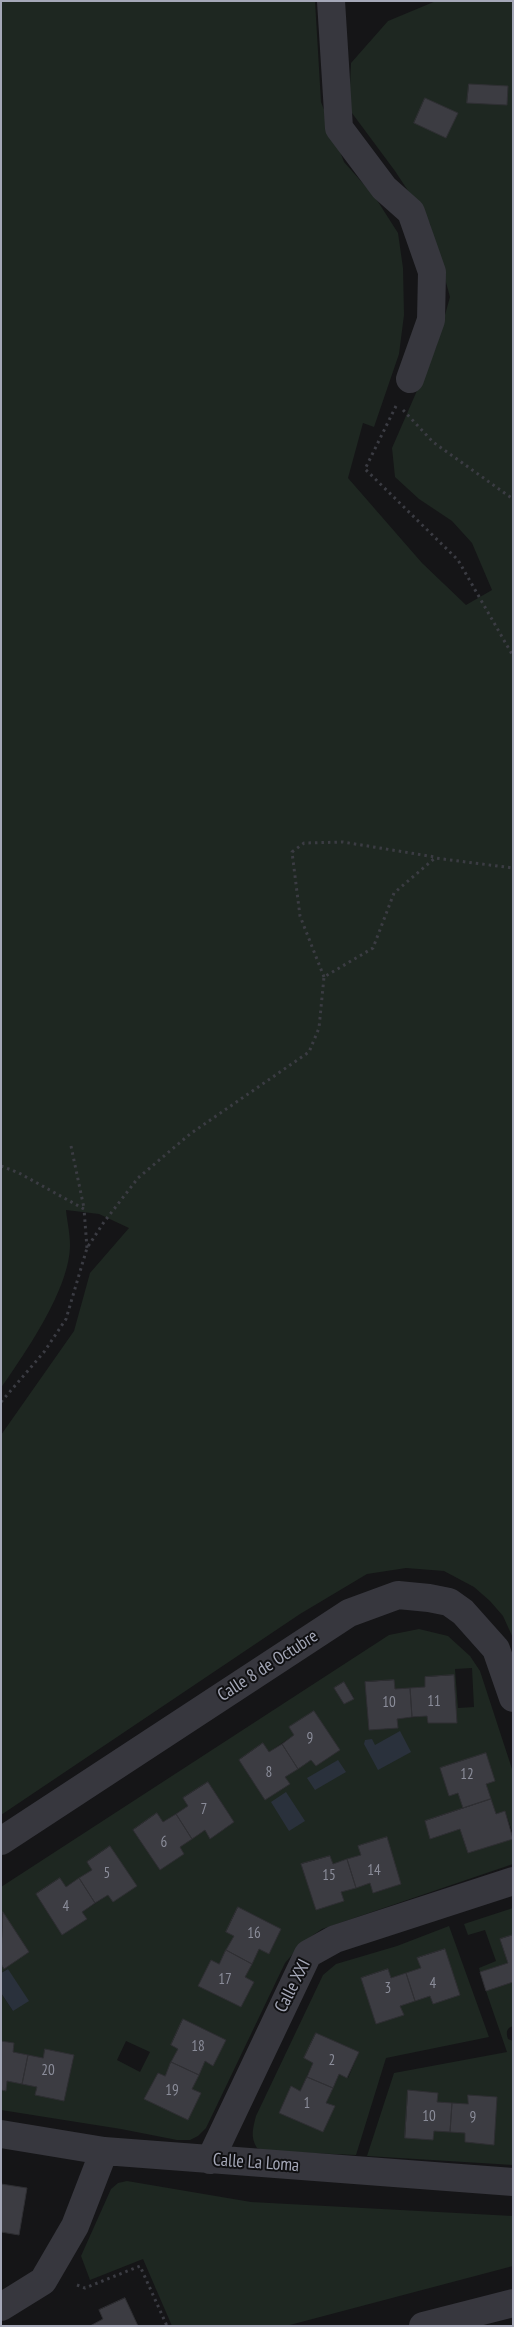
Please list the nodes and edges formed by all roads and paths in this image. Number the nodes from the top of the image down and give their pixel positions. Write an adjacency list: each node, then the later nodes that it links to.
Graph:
1 (331, 1): 2 (street)
2 (410, 379)
3 (513, 499): 4 (path)
4 (513, 656)
5 (435, 858): 6 (path); 7 (path); 7 (path)
6 (513, 868)
7 (324, 977): 11 (path)
8 (70, 1146): 10 (path)
9 (1, 1166): 10 (path)
10 (84, 1209): 11 (path)
11 (87, 1248): 12 (path)
12 (1, 1402)
13 (513, 1698): 14 (street, Calle 8 de Octubre)
14 (1, 1841)
15 (513, 1881): 18 (street, Calle XXI)
16 (1, 2134): 17 (street, Calle La Loma)
17 (104, 2151): 18 (street, Calle La Loma); 22 (street)
18 (210, 2160): 19 (street, Calle La Loma)
19 (513, 2182)
20 (72, 2283): 23 (path)
21 (513, 2303): 24 (street)
22 (1, 2307)
23 (166, 2326)
24 (423, 2326)

